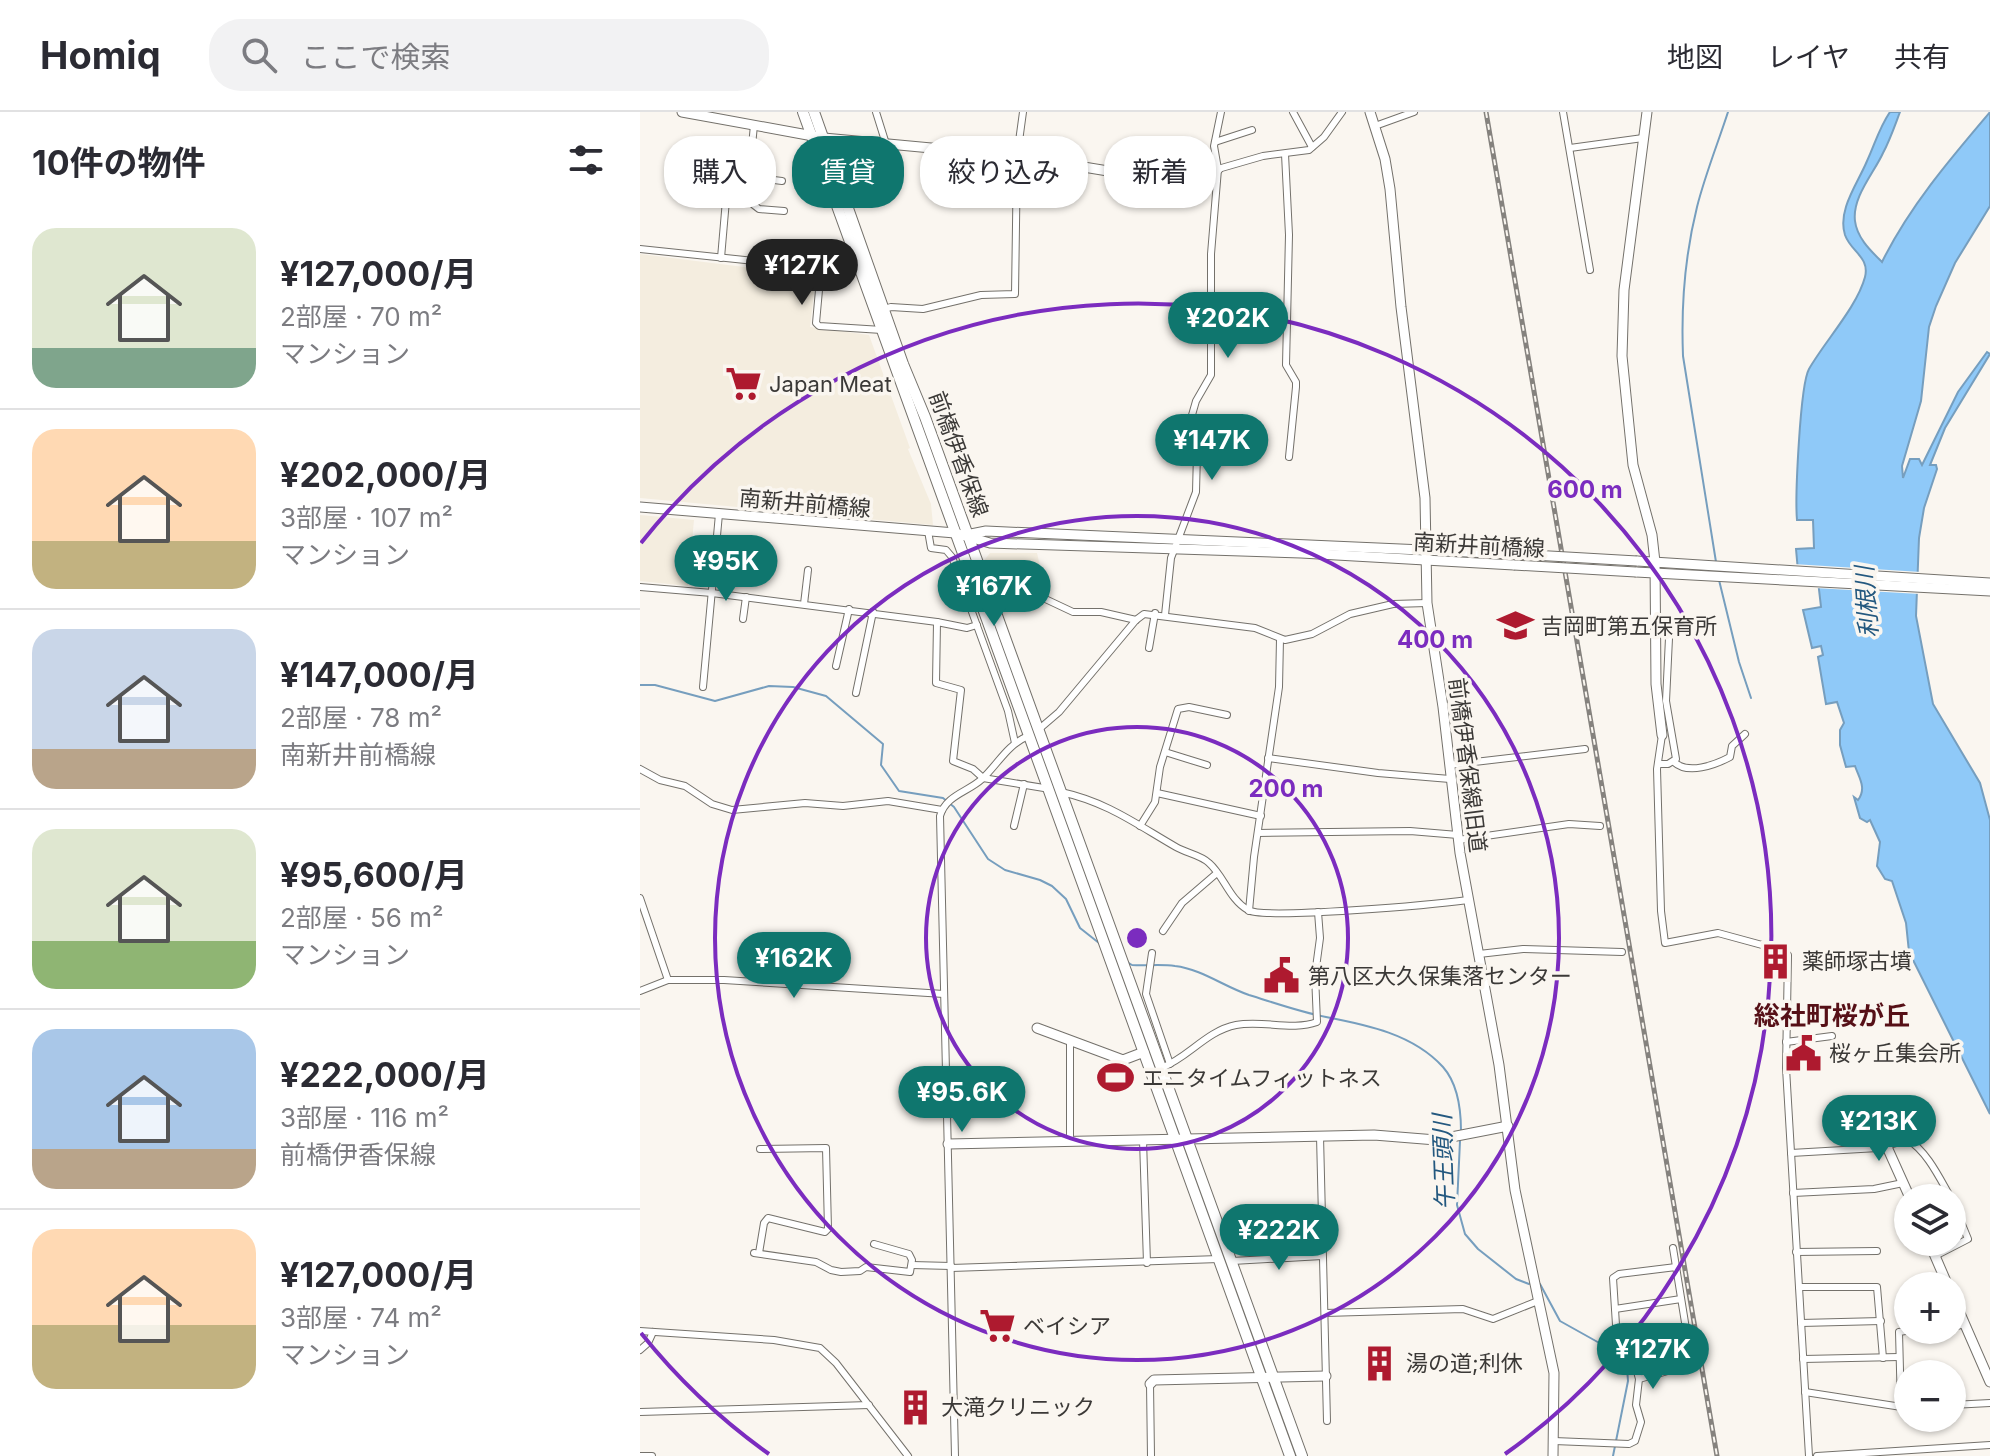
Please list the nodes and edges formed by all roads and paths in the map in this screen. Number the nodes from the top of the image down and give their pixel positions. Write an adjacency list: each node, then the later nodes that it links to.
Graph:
1 (682, 112): 13 (street)
2 (803, 112): 17 (main road, 前橋伊香保線)
3 (814, 112): 19 (main road, 前橋伊香保線)
4 (876, 112): 20 (street)
5 (1023, 112): 21 (street)
6 (1221, 112): 22 (street)
7 (1293, 112): 25 (street)
8 (1342, 112): 25 (street)
9 (1370, 112): 15 (street, 前橋伊香保線旧道)
10 (1414, 112): 15 (street)
11 (1563, 112): 26 (street)
12 (1647, 112): 23 (street)
13 (700, 114): 14 (street)
14 (754, 125): 17 (street); 31 (street)
15 (1375, 126): 49 (street, 前橋伊香保線旧道)
16 (1252, 130): 24 (street)
17 (811, 135): 18 (street); 41 (main road, 前橋伊香保線)
18 (815, 136)
19 (823, 136)
20 (884, 136)
21 (1020, 136)
22 (1216, 137)
23 (1643, 138): 26 (street); 51 (street)
24 (1216, 142)
25 (1312, 147): 28 (street)
26 (1570, 148): 39 (street)
27 (1216, 151): 30 (street)
28 (1285, 154): 30 (street); 42 (street)
29 (1088, 167): 30 (street)
30 (1218, 169): 48 (street)
31 (782, 181)
32 (725, 208): 38 (street)
33 (758, 208): 36 (street)
34 (848, 208): 40 (main road, 前橋伊香保線)
35 (1016, 208): 40 (street)
36 (784, 211)
37 (640, 249): 38 (street)
38 (721, 258): 41 (street)
39 (1590, 270)
40 (883, 309): 47 (main road, 前橋伊香保線)
41 (882, 330): 46 (main road, 前橋伊香保線)
42 (1289, 457)
43 (640, 507): 44 (street, 南新井前橋線)
44 (719, 514): 45 (street, 南新井前橋線); 57 (street)
45 (928, 531): 46 (street, 南新井前橋線); 69 (street)
46 (955, 533): 47 (street, 南新井前橋線); 77 (main road, 前橋伊香保線)
47 (967, 535): 48 (street, 南新井前橋線); 59 (main road, 前橋伊香保線)
48 (1177, 545): 49 (street, 南新井前橋線); 65 (street)
49 (1427, 555): 50 (street, 南新井前橋線); 60 (street, 前橋伊香保線旧道)
50 (1514, 560): 51 (street, 南新井前橋線, bridge); 53 (street, 南新井前橋線, bridge)
51 (1655, 562): 53 (street); 54 (street, 南新井前橋線)
52 (808, 570): 61 (street)
53 (1656, 574): 56 (street, 南新井前橋線); 79 (street)
54 (1990, 583)
55 (640, 587): 57 (street)
56 (1990, 591)
57 (712, 593): 58 (street); 74 (street)
58 (746, 597): 61 (street); 66 (street)
59 (991, 603): 67 (street); 77 (main road, 前橋伊香保線)
60 (1427, 603): 71 (street); 87 (street, 前橋伊香保線旧道)
61 (804, 604): 62 (street)
62 (849, 609): 63 (street); 73 (street)
63 (873, 612): 68 (street); 75 (street)
64 (1155, 613): 65 (street); 67 (street); 72 (street)
65 (1165, 615): 71 (street)
66 (743, 619)
67 (1136, 620): 77 (street)
68 (937, 622): 69 (street); 89 (street)
69 (977, 625): 80 (street)
70 (1669, 638): 84 (street)
71 (1280, 639): 83 (street)
72 (1149, 648)
73 (836, 666)
74 (703, 687)
75 (856, 693)
76 (1227, 715): 82 (street)
77 (1033, 733): 80 (street); 92 (main road, 前橋伊香保線); 93 (main road, 前橋伊香保線)
78 (1745, 734): 84 (street)
79 (1662, 735): 85 (street)
80 (1015, 743): 89 (street)
81 (1585, 749): 87 (street)
82 (1165, 752): 86 (street); 94 (street)
83 (1268, 758): 90 (street); 96 (street)
84 (1674, 762): 85 (street)
85 (1658, 764): 118 (street)
86 (1207, 765)
87 (1449, 765): 90 (street, 前橋伊香保線旧道)
88 (640, 769): 95 (street)
89 (983, 778): 91 (street); 95 (street)
90 (1450, 779): 101 (street, 前橋伊香保線旧道)
91 (1024, 784): 92 (street); 97 (street)
92 (1047, 788): 93 (street); 111 (main road, 前橋伊香保線)
93 (1060, 792): 98 (street); 111 (main road, 前橋伊香保線)
94 (1157, 793): 96 (street); 98 (street)
95 (943, 808): 114 (street)
96 (1261, 816): 100 (street)
97 (1014, 826)
98 (1140, 826): 102 (street)
99 (1600, 826): 101 (street)
100 (1258, 833): 101 (street); 105 (street)
101 (1458, 838): 104 (street, 前橋伊香保線旧道)
102 (1217, 873): 105 (street); 107 (street)
103 (640, 898): 112 (street)
104 (1468, 900): 106 (street); 110 (street, 前橋伊香保線旧道)
105 (1249, 911): 106 (street)
106 (1318, 912): 120 (street)
107 (1163, 931)
108 (1622, 952): 110 (street)
109 (1152, 953): 120 (street)
110 (1479, 954): 121 (street, 前橋伊香保線旧道)
111 (1119, 968): 119 (main road); 120 (main road)
112 (668, 980): 113 (street); 114 (street)
113 (640, 991)
114 (944, 994): 128 (street)
115 (1037, 1028): 117 (street)
116 (1832, 1036): 118 (street)
117 (1070, 1040): 119 (street); 127 (street)
118 (1786, 1042): 131 (street)
119 (1144, 1052): 126 (main road)
120 (1166, 1066): 124 (main road)
121 (1508, 1126): 123 (street); 150 (street, 前橋伊香保線旧道)
122 (1878, 1127): 129 (street)
123 (1320, 1136): 124 (street); 139 (street)
124 (1188, 1139): 126 (street); 142 (main road)
125 (1143, 1140): 126 (street); 127 (street); 143 (street)
126 (1175, 1140): 141 (main road)
127 (1070, 1142): 128 (street)
128 (948, 1144): 145 (street)
129 (1887, 1147): 131 (street); 132 (street); 133 (street)
130 (760, 1149): 144 (street)
131 (1791, 1153): 134 (street)
132 (1903, 1183): 134 (street)
133 (1943, 1184)
134 (1793, 1193): 138 (street)
135 (874, 1244): 144 (street)
136 (1673, 1248): 146 (street)
137 (1877, 1251): 138 (street)
138 (1796, 1252): 148 (street)
139 (1322, 1256): 142 (street); 152 (street)
140 (1935, 1256): 147 (street)
141 (1219, 1259): 143 (street); 167 (main road)
142 (1232, 1261): 168 (main road)
143 (1147, 1263): 145 (street)
144 (912, 1265): 145 (street)
145 (951, 1267): 185 (street)
146 (1676, 1267): 149 (street); 151 (street)
147 (1942, 1272)
148 (1799, 1287): 153 (street); 154 (street)
149 (1681, 1299): 151 (street); 158 (street)
150 (1538, 1301): 152 (street); 179 (street, 前橋伊香保線旧道)
151 (1615, 1309): 159 (street)
152 (1325, 1313): 166 (street)
153 (1881, 1321): 154 (street); 163 (street)
154 (1801, 1323): 164 (street)
155 (1966, 1326): 170 (street)
156 (640, 1331): 157 (street)
157 (653, 1332): 161 (street); 175 (street)
158 (1687, 1332): 159 (street); 169 (street)
159 (1622, 1344): 169 (street)
160 (1899, 1344): 162 (street)
161 (640, 1350)
162 (1899, 1357): 163 (street); 165 (street)
163 (1883, 1358): 164 (street)
164 (1803, 1359): 172 (street)
165 (1899, 1360)
166 (1326, 1376): 168 (street); 178 (street)
167 (1263, 1378): 168 (street); 171 (street); 187 (main road)
168 (1275, 1378): 188 (main road)
169 (1639, 1379): 179 (street)
170 (1990, 1382)
171 (1150, 1384): 186 (street)
172 (1805, 1392): 176 (street); 190 (street)
173 (1990, 1403): 174 (street)
174 (1966, 1404)
175 (869, 1405): 177 (street); 184 (street)
176 (1894, 1406)
177 (640, 1412)
178 (1327, 1421)
179 (1554, 1441): 189 (street, 前橋伊香保線旧道)
180 (1986, 1445): 181 (street); 192 (street)
181 (1878, 1454): 191 (street)
182 (640, 1456): 183 (street)
183 (652, 1456)
184 (908, 1456)
185 (955, 1456)
186 (1151, 1456)
187 (1290, 1456)
188 (1302, 1456)
189 (1553, 1456)
190 (1809, 1456)
191 (1817, 1456)
192 (1982, 1456)

